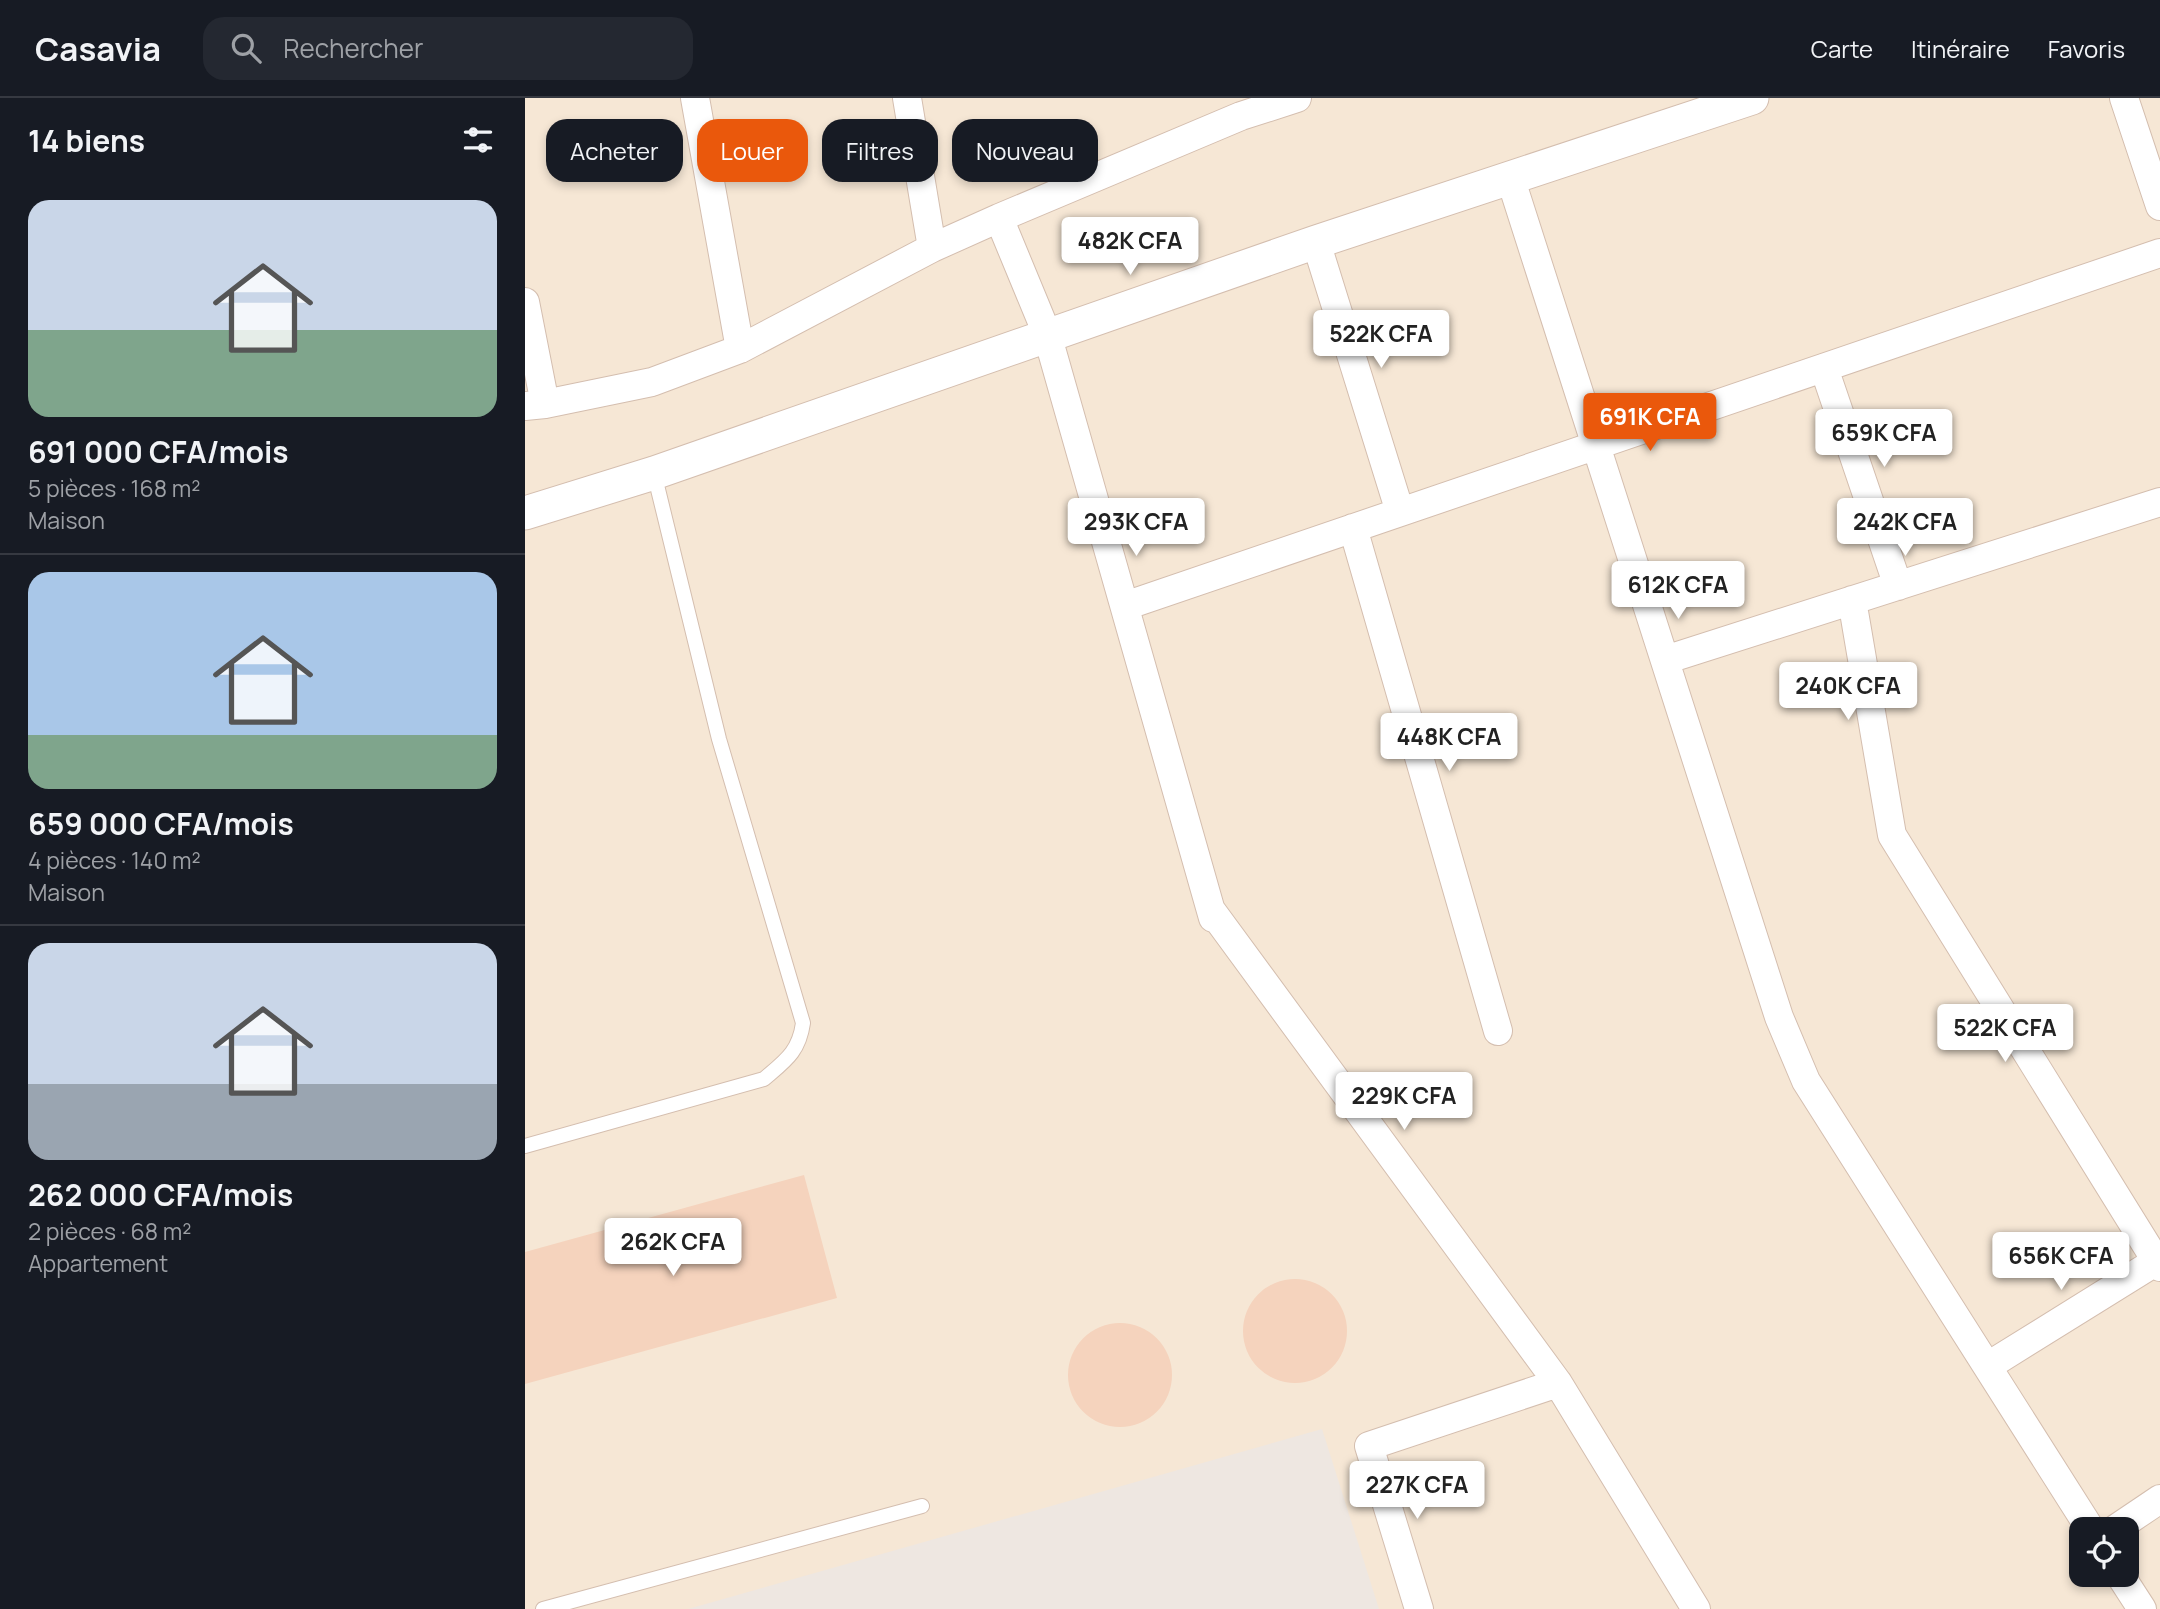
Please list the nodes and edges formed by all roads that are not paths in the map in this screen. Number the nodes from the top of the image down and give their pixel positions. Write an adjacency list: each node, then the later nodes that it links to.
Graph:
1 (695, 98): 15 (street)
2 (907, 98): 11 (street)
3 (1297, 98): 6 (street)
4 (1752, 98): 7 (street)
5 (2124, 98): 8 (street)
6 (1238, 107): 9 (street)
7 (1510, 177): 10 (street); 18 (street)
8 (2160, 206)
9 (999, 218): 11 (street); 14 (street)
10 (1316, 242): 14 (street); 21 (street)
11 (932, 248): 15 (street)
12 (2160, 253): 16 (street)
13 (525, 302): 17 (street)
14 (1047, 334): 19 (street); 26 (street)
15 (740, 349): 17 (street)
16 (1824, 368): 18 (street); 24 (street)
17 (535, 405)
18 (1596, 445): 21 (street); 27 (street)
19 (654, 473): 22 (street); 29 (lane)
20 (2160, 502): 24 (street)
21 (1400, 512): 23 (street)
22 (525, 513)
23 (1353, 528): 26 (street); 28 (street)
24 (1898, 586): 25 (street)
25 (1852, 600): 27 (street); 30 (street)
26 (1125, 606): 32 (street)
27 (1665, 660): 31 (street)
28 (1498, 1031)
29 (525, 1146)
30 (2159, 1262): 31 (street)
31 (1988, 1366): 35 (street)
32 (1558, 1383): 39 (street); 40 (street)
33 (2160, 1499): 36 (street)
34 (922, 1506): 38 (lane)
35 (2083, 1517)
36 (2133, 1517)
37 (2128, 1587): 41 (street)
38 (543, 1609)
39 (1419, 1609)
40 (1696, 1609)
41 (2142, 1609)

